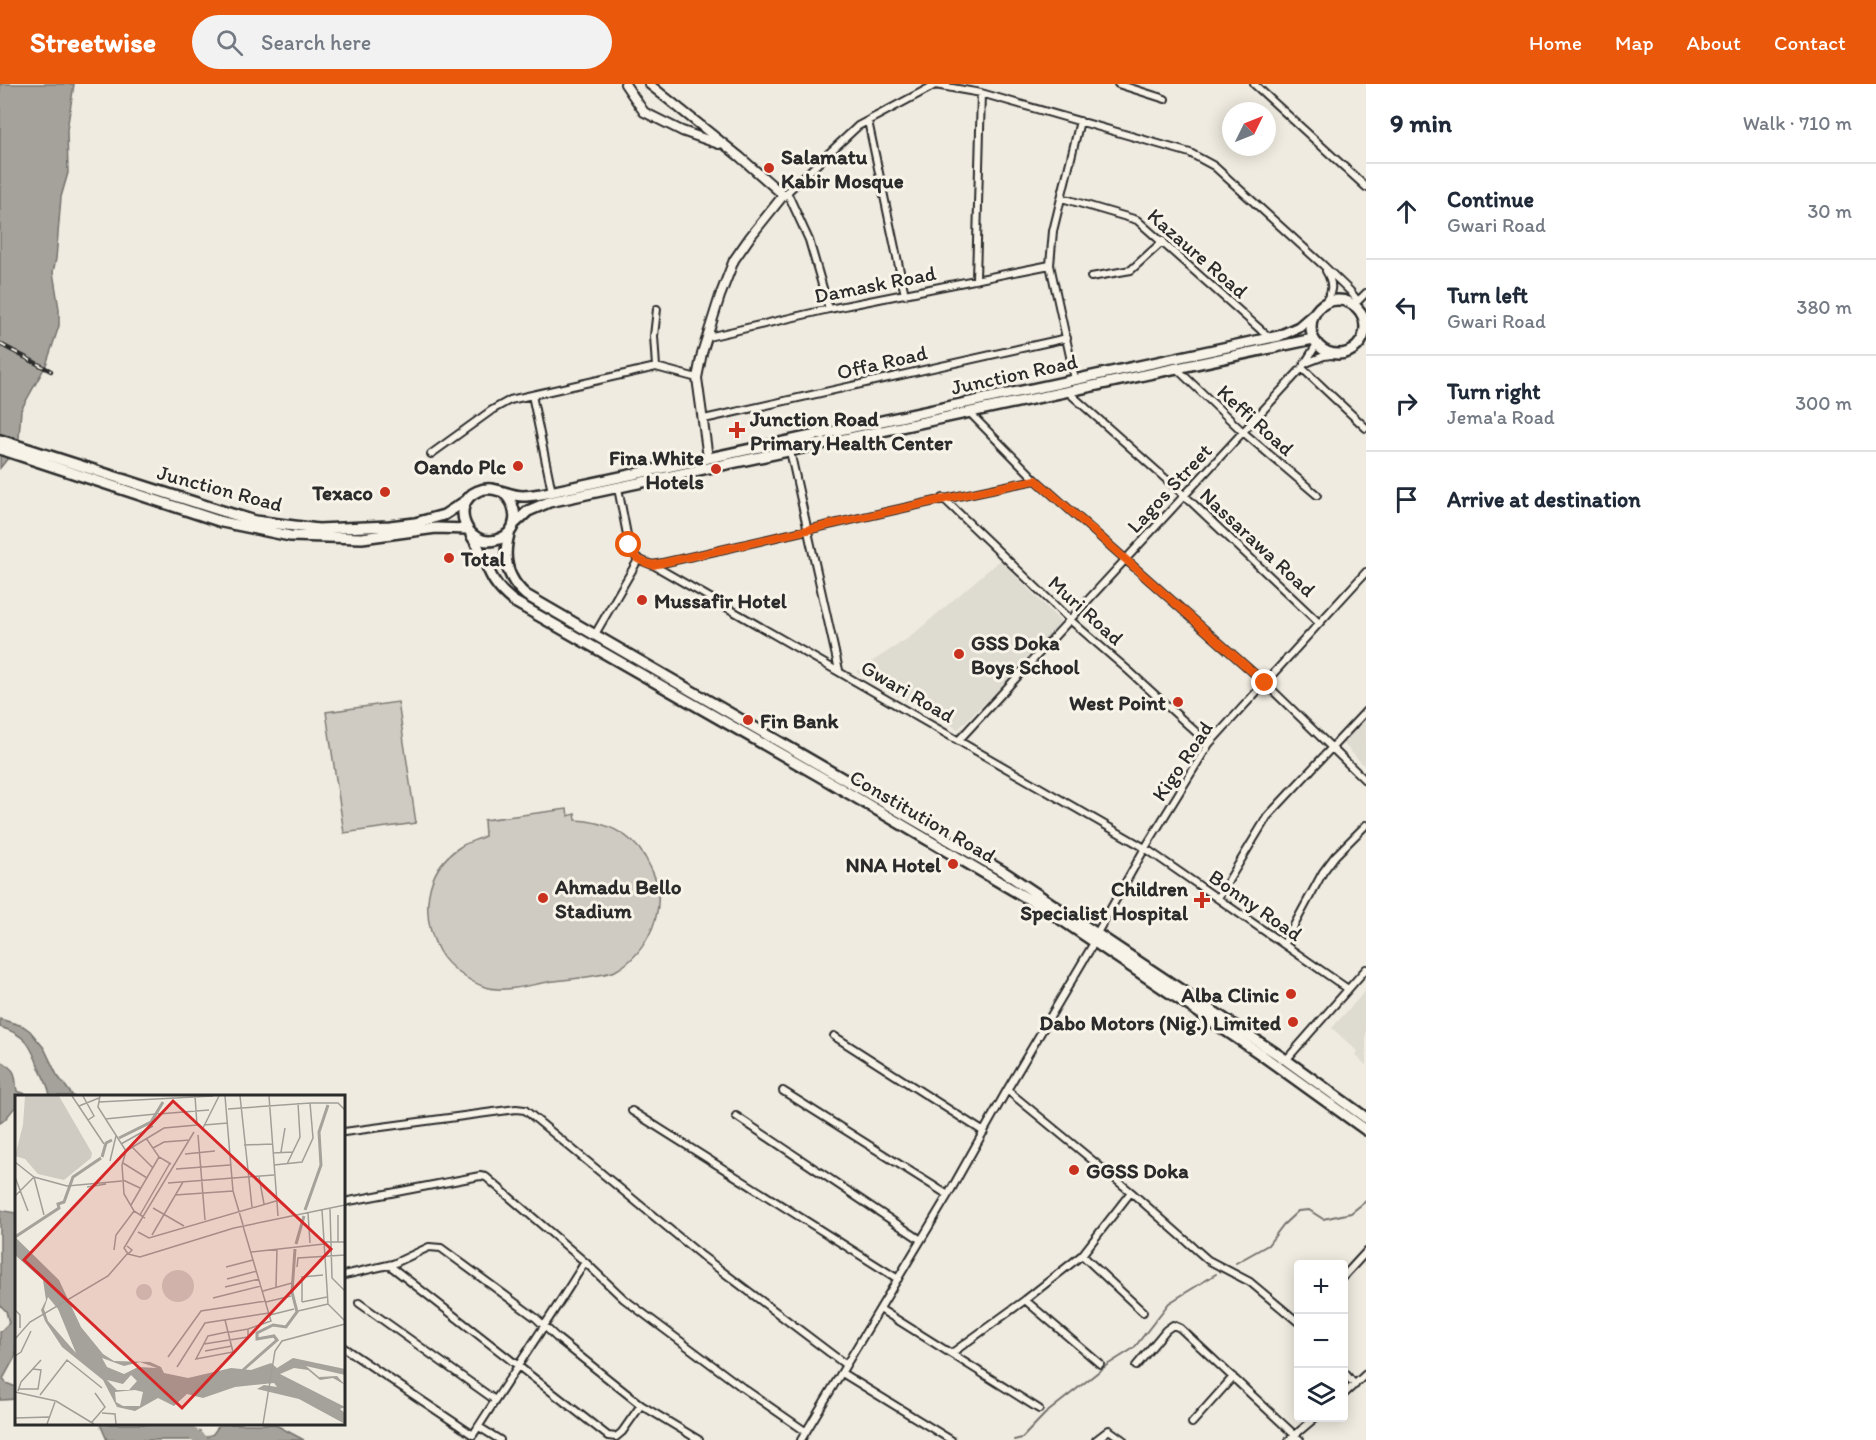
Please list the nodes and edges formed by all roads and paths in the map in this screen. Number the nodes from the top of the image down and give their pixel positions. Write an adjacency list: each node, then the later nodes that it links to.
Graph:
1 (625, 84): 10 (street)
2 (649, 84): 10 (street)
3 (1118, 84): 7 (street)
4 (1254, 84): 11 (street)
5 (935, 85): 6 (street); 8 (street)
6 (981, 93): 9 (street); 18 (street)
7 (1165, 99)
8 (868, 121): 12 (street); 20 (street)
9 (1080, 121): 13 (street); 16 (street)
10 (729, 148): 12 (street)
11 (1366, 187)
12 (784, 195): 24 (street); 27 (street)
13 (1062, 198): 14 (street, Kazaure Road); 15 (street)
14 (1163, 241): 17 (street); 29 (street, Kazaure Road)
15 (1050, 265): 18 (street, Damask Road); 28 (street)
16 (1323, 265): 21 (street); 22 (street)
17 (1091, 277)
18 (976, 279): 20 (street, Damask Road)
19 (1366, 293): 22 (street)
20 (905, 295): 24 (street, Damask Road)
21 (1322, 304): 22 (main road); 25 (main road)
22 (1360, 308): 31 (main road)
23 (657, 309): 34 (street)
24 (829, 309): 27 (street, Damask Road)
25 (1314, 314): 29 (main road, Junction Road); 30 (main road)
26 (1366, 335): 31 (main road)
27 (708, 337): 36 (street)
28 (1067, 338): 37 (street); 41 (street, Offa Road)
29 (1270, 338): 37 (main road, Junction Road)
30 (1315, 341): 32 (main road); 33 (street, Lagos Street); 35 (main road, Junction Road)
31 (1358, 344): 32 (main road)
32 (1338, 354): 33 (street)
33 (1304, 365): 42 (street); 43 (street, Lagos Street)
34 (656, 367): 36 (street); 39 (street)
35 (1174, 367): 38 (main road, Junction Road); 43 (street, Keffi Road)
36 (697, 378): 41 (street)
37 (1075, 379): 49 (main road, Junction Road)
38 (1067, 390): 40 (main road, Junction Road); 55 (street, Nassarawa Road)
39 (532, 395): 47 (street); 52 (street)
40 (969, 411): 46 (main road, Junction Road); 50 (street)
41 (704, 419): 49 (street)
42 (1366, 428)
43 (1243, 432): 54 (street, Keffi Road); 55 (street, Lagos Street)
44 (0, 440): 48 (main road, Junction Road)
45 (0, 449): 48 (main road, Junction Road)
46 (790, 451): 51 (main road, Junction Road); 59 (street)
47 (431, 454)
48 (40, 457): 57 (main road, Junction Road); 60 (main road, Junction Road)
49 (708, 459): 52 (main road, Junction Road)
50 (1036, 480): 56 (street); 61 (street)
51 (618, 488): 58 (main road, Junction Road); 62 (street)
52 (552, 492): 53 (main road, Junction Road)
53 (504, 493): 57 (main road); 58 (main road)
54 (1317, 495)
55 (1185, 496): 61 (street, Lagos Street); 66 (street, Nassarawa Road)
56 (943, 498): 59 (street); 65 (street, Muri Road)
57 (467, 500): 60 (main road)
58 (512, 527): 60 (main road); 67 (main road, Constitution Road)
59 (807, 531): 63 (street); 68 (street)
60 (469, 532): 71 (main road, Constitution Road)
61 (1125, 559): 65 (street, Lagos Street); 69 (street)
62 (638, 560): 63 (street, Gwari Road); 67 (street)
63 (653, 565): 68 (street, Gwari Road)
64 (1366, 572): 66 (street, Kigo Road)
65 (1069, 619): 72 (street, Lagos Street); 73 (street, Muri Road)
66 (1319, 622): 69 (street, Kigo Road)
67 (594, 636): 71 (main road, Constitution Road)
68 (839, 670): 72 (street, Gwari Road)
69 (1265, 683): 73 (street, Kigo Road); 74 (street)
70 (1366, 711): 74 (street)
71 (740, 725): 79 (main road, Constitution Road)
72 (959, 740): 77 (street, Gwari Road)
73 (1209, 744): 77 (street, Kigo Road)
74 (1331, 748): 75 (street); 78 (street)
75 (1366, 780)
76 (1366, 825): 80 (street)
77 (1145, 848): 78 (street, Bonny Road); 79 (street, Kigo Road)
78 (1218, 898): 80 (street, Bonny Road)
79 (1096, 937): 84 (main road, Constitution Road); 85 (street, Kigo Road); 90 (main road, Constitution Road)
80 (1284, 944): 82 (street, Bonny Road)
81 (1366, 969): 82 (street)
82 (1348, 989): 84 (street)
83 (834, 1036): 92 (street)
84 (1286, 1060): 89 (main road, Constitution Road)
85 (1007, 1090): 92 (street, Kigo Road); 93 (street)
86 (783, 1091): 94 (street)
87 (632, 1111): 103 (street)
88 (736, 1116): 96 (street)
89 (1366, 1118)
90 (1366, 1130)
91 (345, 1132): 114 (street)
92 (984, 1132): 94 (street, Kigo Road)
93 (1131, 1192): 98 (street); 108 (street)
94 (948, 1195): 96 (street, Kigo Road)
95 (345, 1202): 99 (street)
96 (921, 1240): 103 (street, Kigo Road)
97 (1366, 1252): 101 (street)
98 (1082, 1255): 104 (street); 107 (street)
99 (585, 1262): 109 (street); 128 (street)
100 (388, 1265): 102 (street); 109 (street); 113 (street)
101 (1348, 1272)
102 (345, 1275)
103 (898, 1279): 106 (street, Kigo Road)
104 (1024, 1300): 111 (street); 112 (street)
105 (359, 1303): 122 (street)
106 (880, 1309): 111 (street); 114 (street, Kigo Road)
107 (1143, 1312)
108 (1294, 1318)
109 (546, 1326): 113 (street); 123 (street)
110 (345, 1349): 127 (street)
111 (952, 1353): 124 (street)
112 (1100, 1364)
113 (517, 1365): 122 (street); 123 (street)
114 (846, 1365): 116 (street, Kigo Road)
115 (1136, 1366): 117 (street)
116 (842, 1372): 128 (street, Kigo Road); 133 (street)
117 (1233, 1377): 126 (street); 129 (street)
118 (1348, 1377): 120 (street)
119 (1365, 1377): 120 (street)
120 (1355, 1385): 121 (street)
121 (1348, 1391)
122 (495, 1400): 127 (street)
123 (641, 1405): 131 (street)
124 (1040, 1409)
125 (1310, 1422): 129 (street)
126 (1192, 1423)
127 (478, 1427): 130 (street)
128 (805, 1431): 132 (street, Kigo Road)
129 (1295, 1434): 136 (street); 137 (street)
130 (500, 1440)
131 (699, 1440)
132 (801, 1440)
133 (951, 1440)
134 (1096, 1440): 135 (street)
135 (1122, 1440)
136 (1289, 1440)
137 (1300, 1440)

